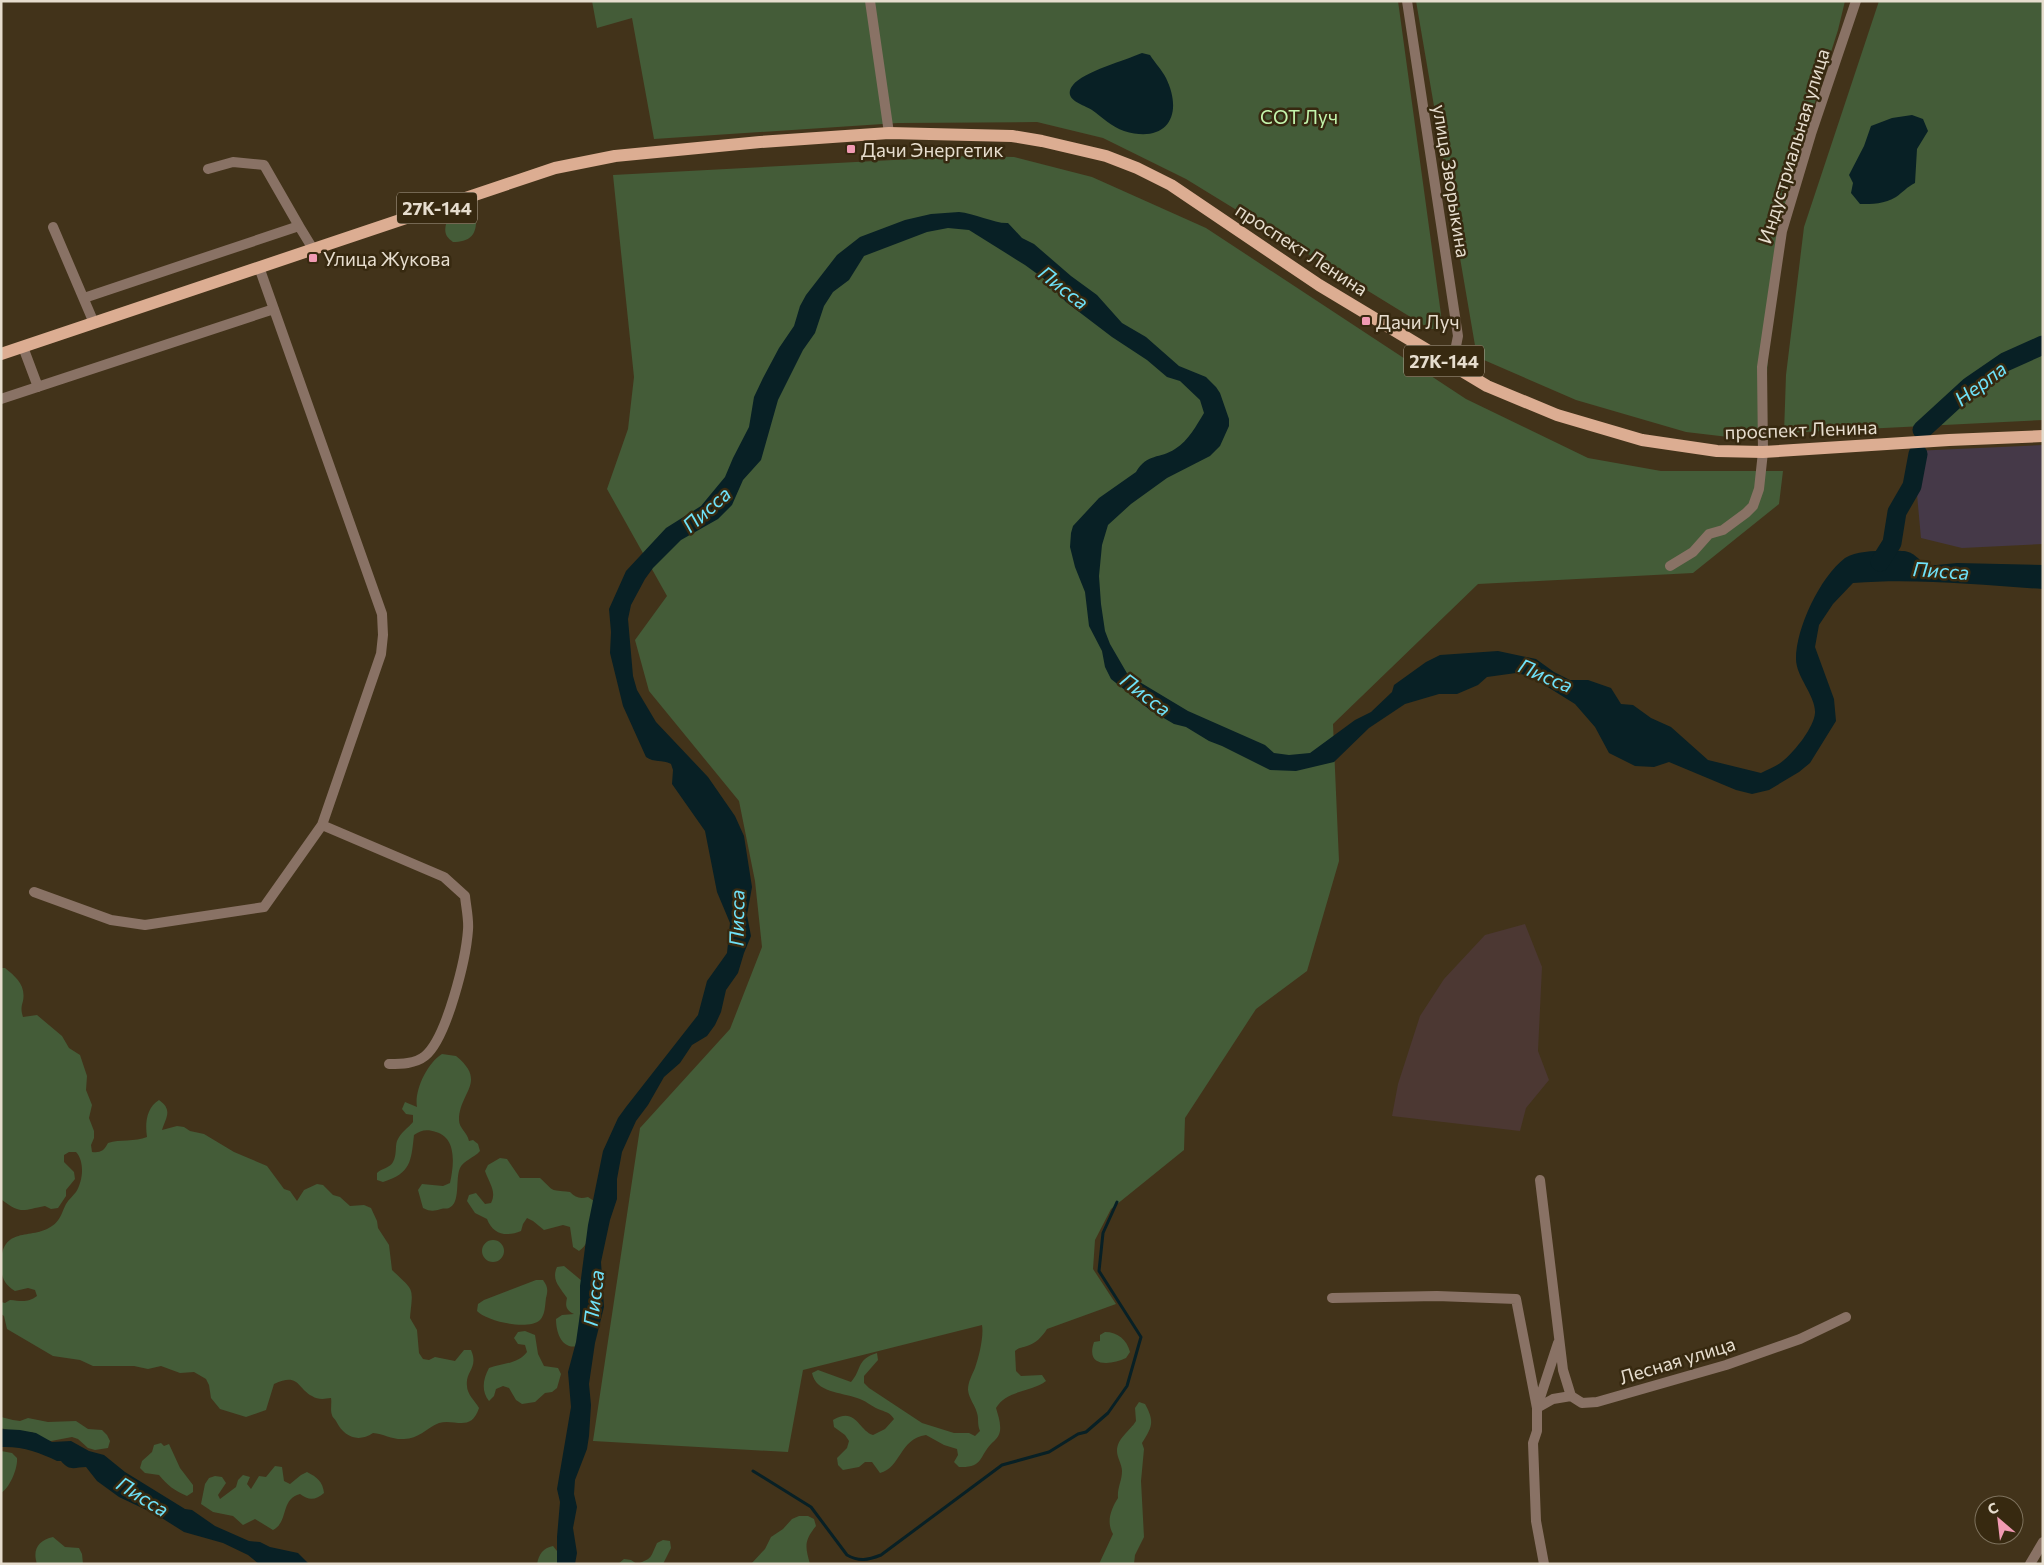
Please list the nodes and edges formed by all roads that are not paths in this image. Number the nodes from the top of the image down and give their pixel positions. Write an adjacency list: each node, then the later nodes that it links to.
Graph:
1 (870, 1): 4 (street)
2 (1407, 1): 15 (street, улица Зворыкина)
3 (1856, 1): 19 (street, Индустриальная улица)
4 (888, 133): 8 (main road, 27К-144); 15 (main road, проспект Ленина / 27К-144)
5 (208, 169): 6 (street)
6 (299, 226): 8 (street); 10 (street)
7 (53, 227): 10 (street)
8 (313, 249): 9 (main road, 27К-144)
9 (260, 267): 11 (street); 12 (main road, 27К-144)
10 (84, 298): 12 (street)
11 (274, 309): 16 (street); 21 (street)
12 (94, 323): 13 (main road, 27К-144)
13 (23, 347): 14 (main road, 27К-144); 16 (street)
14 (1, 354)
15 (1452, 366): 19 (main road, проспект Ленина / 27К-144)
16 (38, 387): 17 (street)
17 (1, 399)
18 (2043, 436): 19 (main road, проспект Ленина / 27К-144)
19 (1763, 452): 20 (street, Индустриальная улица)
20 (1670, 566)
21 (322, 825): 22 (street); 23 (street)
22 (34, 892)
23 (389, 1064)
24 (1540, 1180): 27 (street)
25 (1332, 1298): 29 (street)
26 (1846, 1317): 28 (street, Лесная улица)
27 (1559, 1339): 28 (street); 29 (street)
28 (1571, 1396): 29 (street)
29 (1537, 1408): 31 (street)
30 (2043, 1542): 32 (street)
31 (1544, 1564)
32 (2030, 1564)

